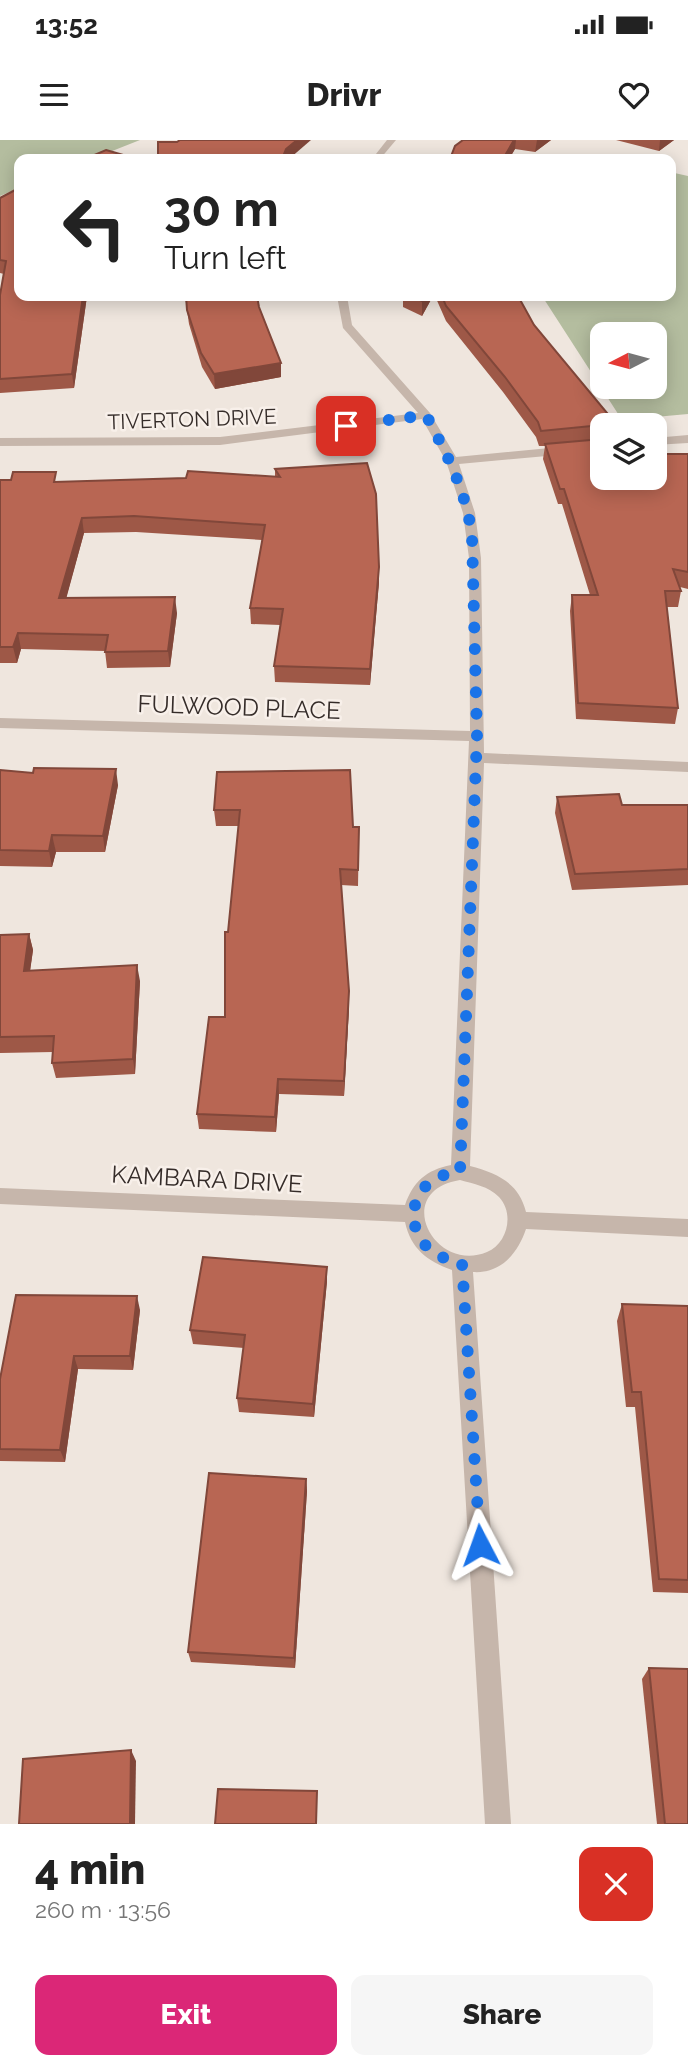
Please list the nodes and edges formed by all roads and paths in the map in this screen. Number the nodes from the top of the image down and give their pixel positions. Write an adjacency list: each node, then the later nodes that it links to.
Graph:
1 (392, 140): 2 (street)
2 (380, 154)
3 (343, 301): 4 (street)
4 (426, 415): 7 (street, TIVERTON DRIVE); 9 (street)
5 (688, 439): 6 (street)
6 (667, 441)
7 (0, 442)
8 (590, 448): 9 (street)
9 (452, 461): 11 (street)
10 (0, 723): 11 (street, FULWOOD PLACE)
11 (477, 736): 12 (street)
12 (476, 758): 13 (street); 14 (street)
13 (688, 767)
14 (460, 1172): 16 (street); 17 (street)
15 (0, 1196): 16 (street, KAMBARA DRIVE)
16 (412, 1214): 19 (street)
17 (519, 1220): 18 (street); 19 (street)
18 (688, 1228)
19 (462, 1263): 20 (street)
20 (498, 1824)

